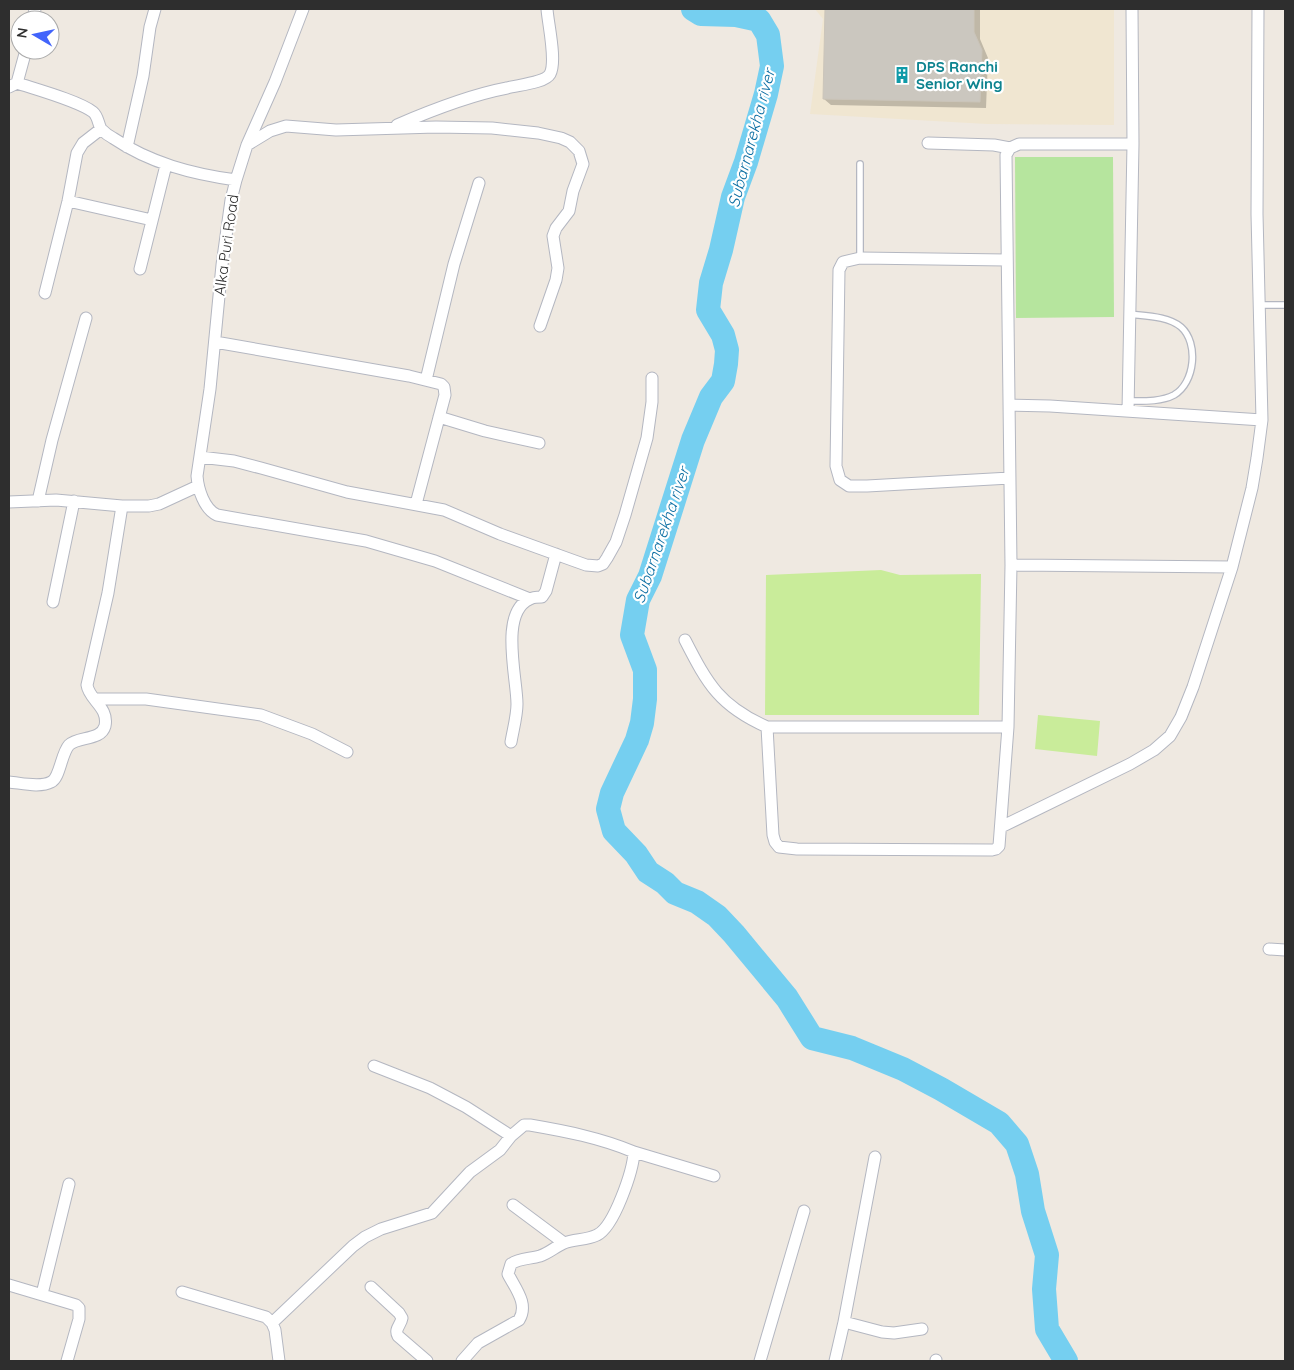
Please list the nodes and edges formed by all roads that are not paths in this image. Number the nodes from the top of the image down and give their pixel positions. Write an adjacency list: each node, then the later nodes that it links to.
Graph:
1 (155, 9): 13 (street)
2 (303, 9): 12 (street, Alka Puri Road)
3 (546, 9): 9 (street)
4 (1132, 9): 11 (street)
5 (1258, 9): 25 (street)
6 (22, 60): 7 (street)
7 (13, 85): 8 (street)
8 (101, 129): 13 (street); 19 (street)
9 (388, 129): 12 (street); 29 (street)
10 (928, 143): 14 (street)
11 (1133, 144): 14 (street); 27 (street)
12 (247, 145): 17 (street, Alka Puri Road)
13 (127, 146): 16 (street)
14 (1010, 148): 22 (street)
15 (860, 164): 21 (lane)
16 (166, 165): 17 (street); 20 (street)
17 (236, 180): 30 (street, Alka Puri Road)
18 (479, 183): 32 (street)
19 (68, 200): 20 (street); 24 (street)
20 (152, 220): 23 (street)
21 (860, 258): 22 (street); 39 (street)
22 (1006, 260): 33 (street)
23 (140, 269)
24 (45, 293)
25 (1258, 305): 26 (lane); 36 (street)
26 (1285, 305)
27 (1129, 314): 34 (street); 34 (lane)
28 (86, 318): 41 (street)
29 (540, 326)
30 (215, 342): 32 (street); 38 (street, Alka Puri Road)
31 (652, 378): 46 (street)
32 (426, 380): 35 (street)
33 (1010, 405): 34 (street); 39 (street)
34 (1128, 406): 36 (street)
35 (439, 417): 37 (street); 44 (street)
36 (1262, 420): 48 (street)
37 (539, 443)
38 (200, 457): 40 (street, Alka Puri Road); 44 (street)
39 (1010, 478): 47 (street)
40 (199, 489): 45 (street); 49 (street)
41 (38, 501): 42 (street); 43 (street)
42 (74, 501): 45 (street); 50 (street)
43 (9, 502)
44 (416, 504): 46 (street)
45 (122, 506): 52 (street)
46 (556, 554): 49 (street)
47 (1011, 565): 48 (street); 54 (street)
48 (1232, 567): 58 (street)
49 (530, 599): 55 (street)
50 (53, 602)
51 (685, 640): 53 (street)
52 (96, 699): 56 (street); 57 (street)
53 (767, 727): 54 (street); 58 (street)
54 (1008, 728): 58 (street)
55 (511, 742)
56 (348, 752)
57 (9, 782)
58 (1001, 826)
59 (1269, 949): 60 (street)
60 (1285, 950)
61 (374, 1066): 62 (street)
62 (511, 1136): 63 (street); 74 (street)
63 (634, 1152): 65 (street); 69 (street)
64 (875, 1157): 75 (street)
65 (714, 1176)
66 (69, 1184): 73 (street)
67 (513, 1205): 69 (street)
68 (804, 1211): 81 (street)
69 (564, 1243): 80 (street)
70 (9, 1285): 73 (street)
71 (371, 1287): 79 (street)
72 (182, 1292): 74 (street)
73 (42, 1294): 77 (street)
74 (272, 1322): 78 (street)
75 (844, 1322): 76 (street); 82 (street)
76 (922, 1329)
77 (67, 1361)
78 (279, 1361)
79 (427, 1361)
80 (462, 1361)
81 (760, 1361)
82 (835, 1361)

